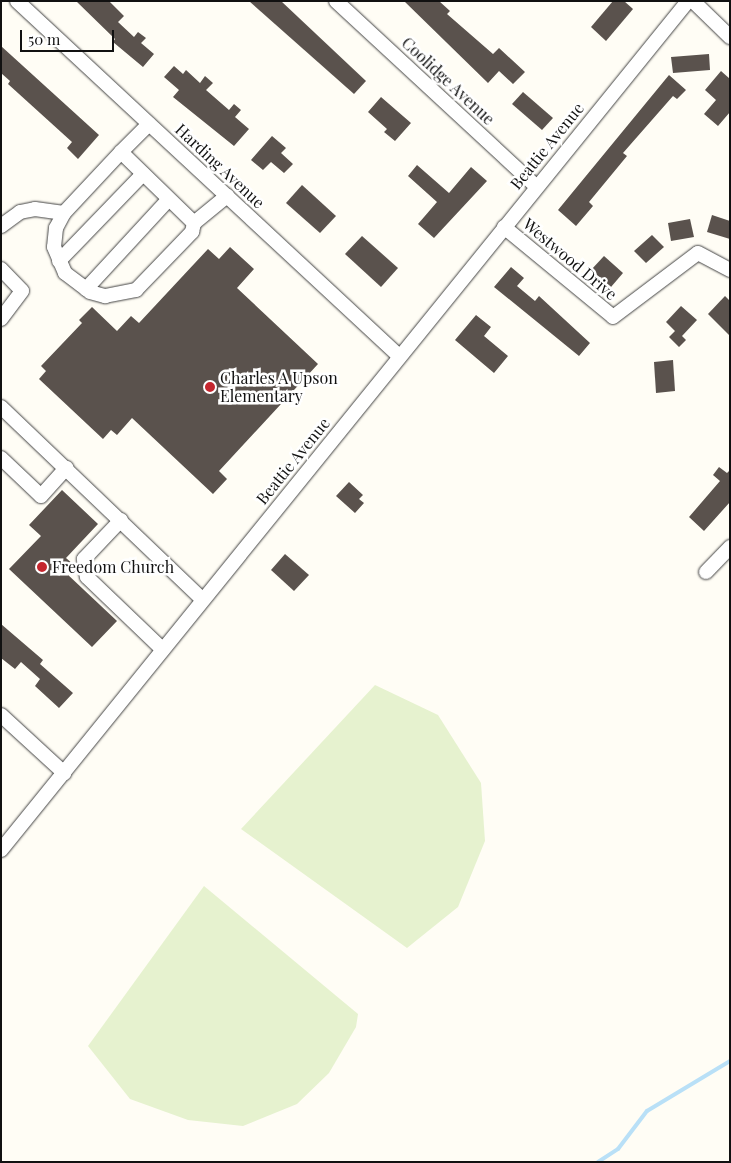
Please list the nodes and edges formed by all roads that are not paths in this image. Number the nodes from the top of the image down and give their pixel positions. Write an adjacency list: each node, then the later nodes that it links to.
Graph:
1 (17, 1): 6 (street, Harding Avenue)
2 (336, 1): 9 (street, Coolidge Avenue)
3 (688, 1): 9 (street, Beattie Avenue)
4 (693, 1): 5 (street)
5 (730, 37)
6 (149, 124): 7 (street); 10 (street, Harding Avenue)
7 (121, 152): 8 (street); 12 (street)
8 (143, 174): 11 (street); 16 (street)
9 (536, 186): 15 (street, Beattie Avenue)
10 (227, 196): 13 (street); 21 (street, Harding Avenue)
11 (169, 198): 13 (street); 19 (street)
12 (64, 214): 14 (street); 16 (street)
13 (194, 223): 19 (street)
14 (1, 226)
15 (504, 227): 18 (street, Westwood Drive); 21 (street, Beattie Avenue)
16 (59, 261): 19 (street)
17 (1, 269): 20 (street)
18 (730, 270)
19 (86, 289)
20 (1, 319)
21 (399, 356): 28 (street, Beattie Avenue)
22 (1, 407): 24 (street)
23 (1, 458): 24 (street)
24 (66, 468): 25 (street)
25 (121, 520): 28 (street); 29 (street)
26 (730, 547): 27 (street)
27 (706, 572)
28 (203, 600): 29 (street, Beattie Avenue)
29 (163, 650): 31 (street, Beattie Avenue)
30 (1, 715): 31 (street)
31 (64, 773): 32 (street, Beattie Avenue)
32 (1, 850)

